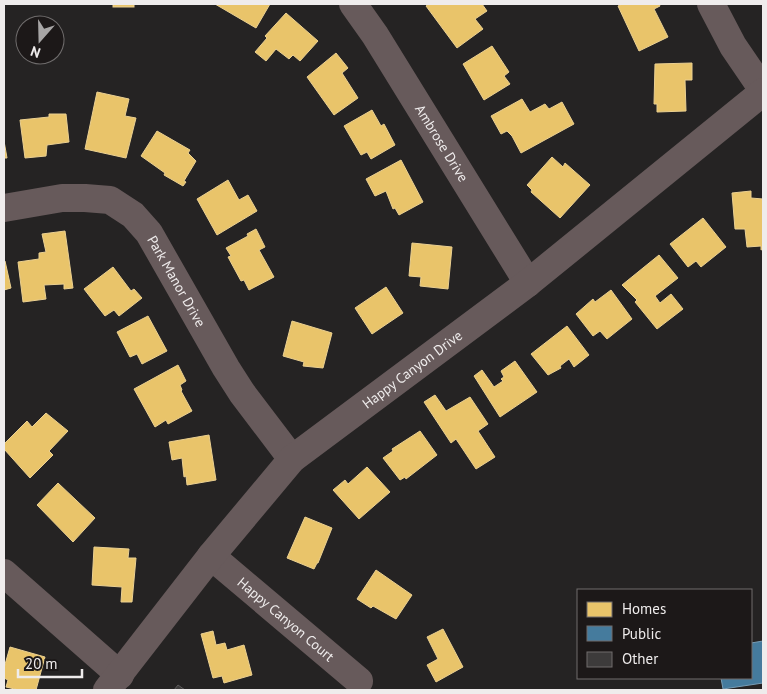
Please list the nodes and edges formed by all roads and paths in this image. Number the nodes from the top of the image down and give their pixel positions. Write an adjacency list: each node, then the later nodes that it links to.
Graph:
1 (353, 4): 5 (street, Ambrose Drive)
2 (711, 4): 3 (street)
3 (763, 91): 5 (street, Happy Canyon Drive)
4 (4, 208): 6 (street, Park Manor Drive)
5 (528, 282): 6 (street, Happy Canyon Drive)
6 (292, 459): 7 (street, Happy Canyon Drive)
7 (211, 556): 9 (street, Happy Canyon Court); 10 (street, Happy Canyon Drive)
8 (4, 573): 10 (street)
9 (359, 681)
10 (113, 682)

